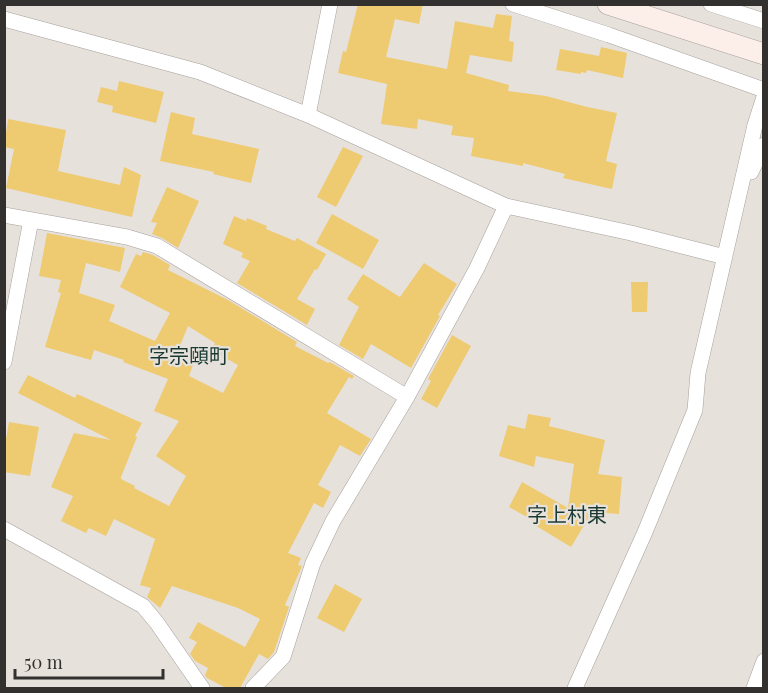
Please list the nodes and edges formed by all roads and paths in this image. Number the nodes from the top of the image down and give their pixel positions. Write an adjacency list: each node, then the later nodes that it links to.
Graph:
1 (330, 4): 10 (street)
2 (513, 4): 8 (street)
3 (608, 4): 7 (main road)
4 (711, 4): 6 (street)
5 (4, 19): 10 (street)
6 (764, 21)
7 (764, 54)
8 (764, 90)
9 (764, 97): 12 (street)
10 (308, 115): 13 (street)
11 (764, 145): 12 (street)
12 (738, 200): 16 (street)
13 (506, 206): 16 (street); 18 (street)
14 (4, 214): 15 (street)
15 (31, 220): 17 (street); 18 (street)
16 (724, 257): 23 (street)
17 (4, 362)
18 (407, 397): 22 (street)
19 (4, 529): 21 (street)
20 (764, 661): 24 (street)
21 (202, 688)
22 (253, 688)
23 (575, 688)
24 (754, 688)

